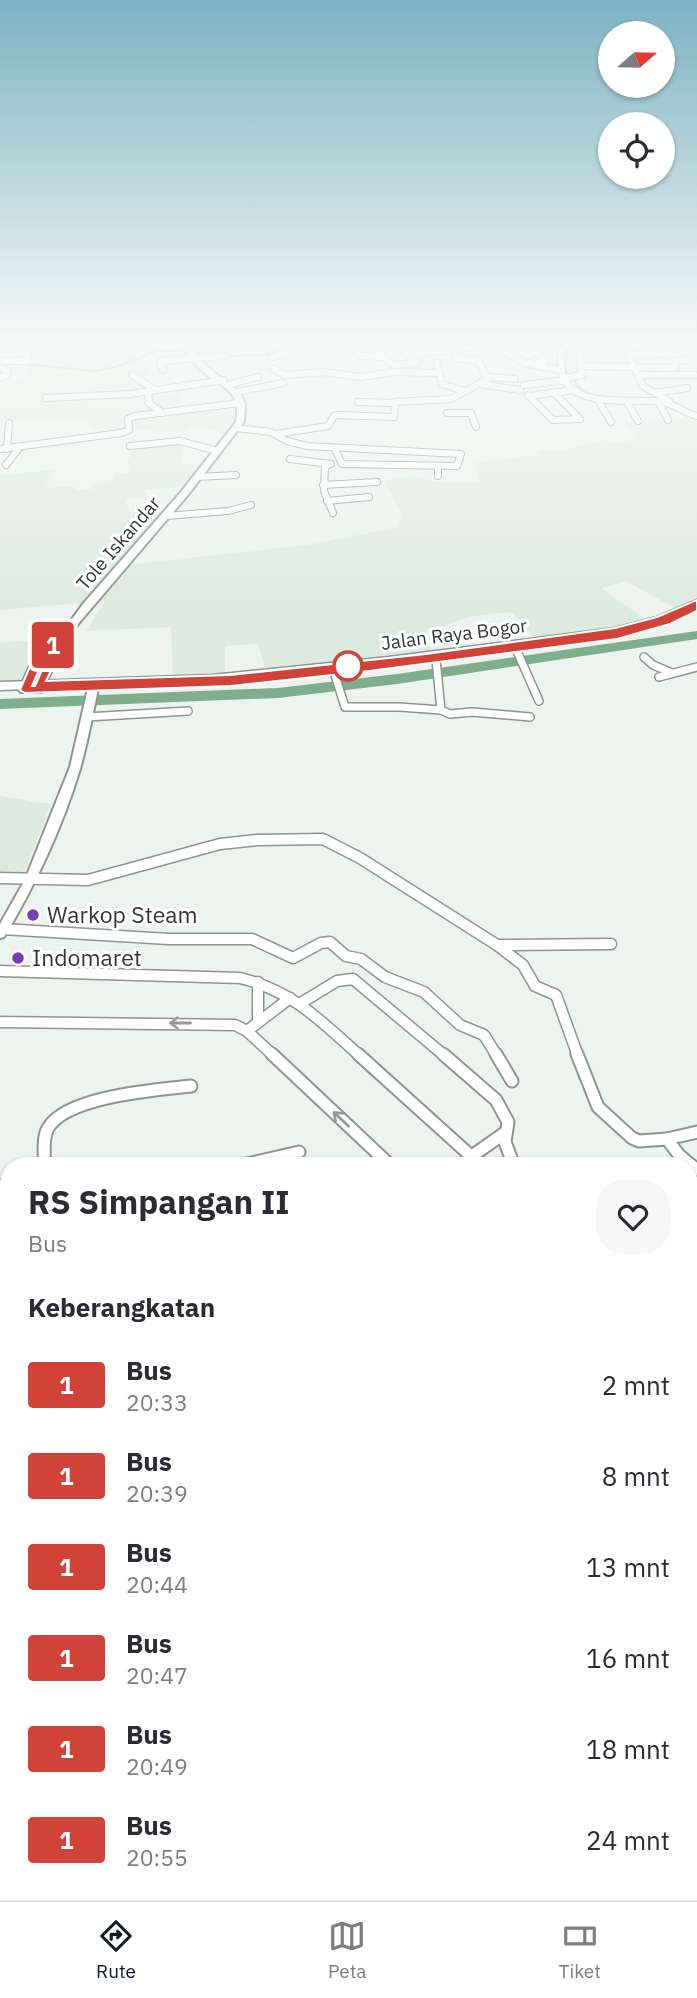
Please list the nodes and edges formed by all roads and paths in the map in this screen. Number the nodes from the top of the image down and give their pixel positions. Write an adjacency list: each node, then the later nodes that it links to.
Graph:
1 (122, 433): 7 (street)
2 (232, 433): 10 (main road, Tole Iskandar)
3 (267, 433): 5 (street)
4 (285, 433): 5 (street)
5 (276, 434): 9 (street)
6 (130, 446): 10 (street)
7 (20, 447): 8 (street); 14 (street)
8 (4, 449)
9 (335, 449): 13 (street); 15 (street)
10 (217, 451): 18 (main road, Tole Iskandar)
11 (290, 459): 12 (street)
12 (330, 464): 13 (street); 20 (street)
13 (342, 464): 15 (street)
14 (6, 465)
15 (438, 466): 17 (street)
16 (236, 475): 18 (street)
17 (438, 476)
18 (197, 477): 25 (main road, Tole Iskandar)
19 (377, 481): 20 (street)
20 (323, 485): 22 (street)
21 (369, 498): 22 (street)
22 (327, 501): 24 (street)
23 (251, 505): 25 (street)
24 (333, 513)
25 (166, 516): 35 (main road, Tole Iskandar)
26 (697, 603): 37 (highway, Jalan Raya Bogor)
27 (697, 608): 28 (highway, Jalan Raya Bogor)
28 (517, 653): 30 (highway, Jalan Raya Bogor); 38 (street)
29 (644, 657): 32 (street)
30 (437, 667): 33 (highway, Jalan Raya Bogor); 39 (street)
31 (697, 667): 32 (street)
32 (670, 671): 34 (street)
33 (335, 675): 37 (highway, Jalan Raya Bogor); 39 (street)
34 (659, 677)
35 (32, 687): 36 (highway, Jalan Raya Bogor); 37 (highway, Jalan Raya Bogor)
36 (0, 688)
37 (92, 689): 41 (street)
38 (539, 701)
39 (441, 710): 42 (street)
40 (188, 711): 41 (street)
41 (88, 712): 44 (street)
42 (530, 717)
43 (0, 878): 44 (street)
44 (31, 880): 45 (street); 47 (street)
45 (1, 932): 54 (street)
46 (611, 944): 47 (street)
47 (497, 945): 58 (street)
48 (0, 971): 49 (street)
49 (258, 982): 50 (street); 51 (street)
50 (295, 1000): 51 (street); 56 (street); 60 (street)
51 (258, 1021): 53 (street)
52 (0, 1022): 53 (street, one-way to 52)
53 (247, 1031): 63 (street, one-way to 53)
54 (512, 1081)
55 (191, 1086): 61 (street)
56 (506, 1132): 60 (street); 64 (street)
57 (697, 1132): 58 (street)
58 (667, 1139): 65 (street)
59 (299, 1152): 62 (street)
60 (472, 1156)
61 (44, 1157)
62 (278, 1157)
63 (381, 1157)
64 (510, 1157)
65 (682, 1157)

